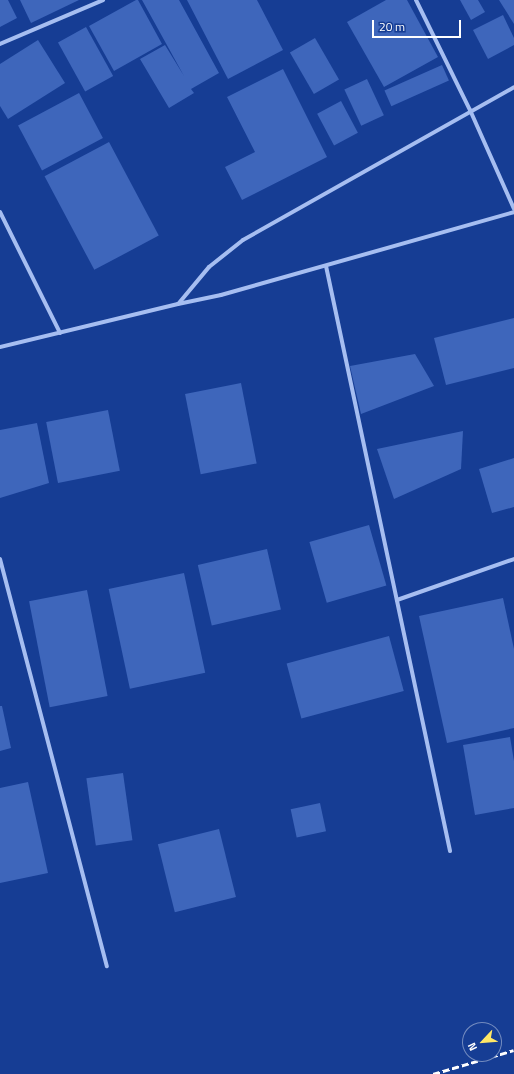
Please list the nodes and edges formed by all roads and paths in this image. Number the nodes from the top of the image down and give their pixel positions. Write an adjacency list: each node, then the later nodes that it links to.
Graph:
1 (103, 0): 3 (street)
2 (416, 0): 5 (street)
3 (0, 44)
4 (514, 87): 5 (street)
5 (470, 110): 6 (street); 9 (street)
6 (514, 211): 8 (street)
7 (0, 212): 10 (street)
8 (326, 266): 9 (street); 14 (street)
9 (178, 304): 10 (street)
10 (60, 333): 11 (street)
11 (0, 347)
12 (0, 559): 16 (street)
13 (514, 559): 14 (street)
14 (397, 600): 15 (street)
15 (450, 851)
16 (107, 966)

